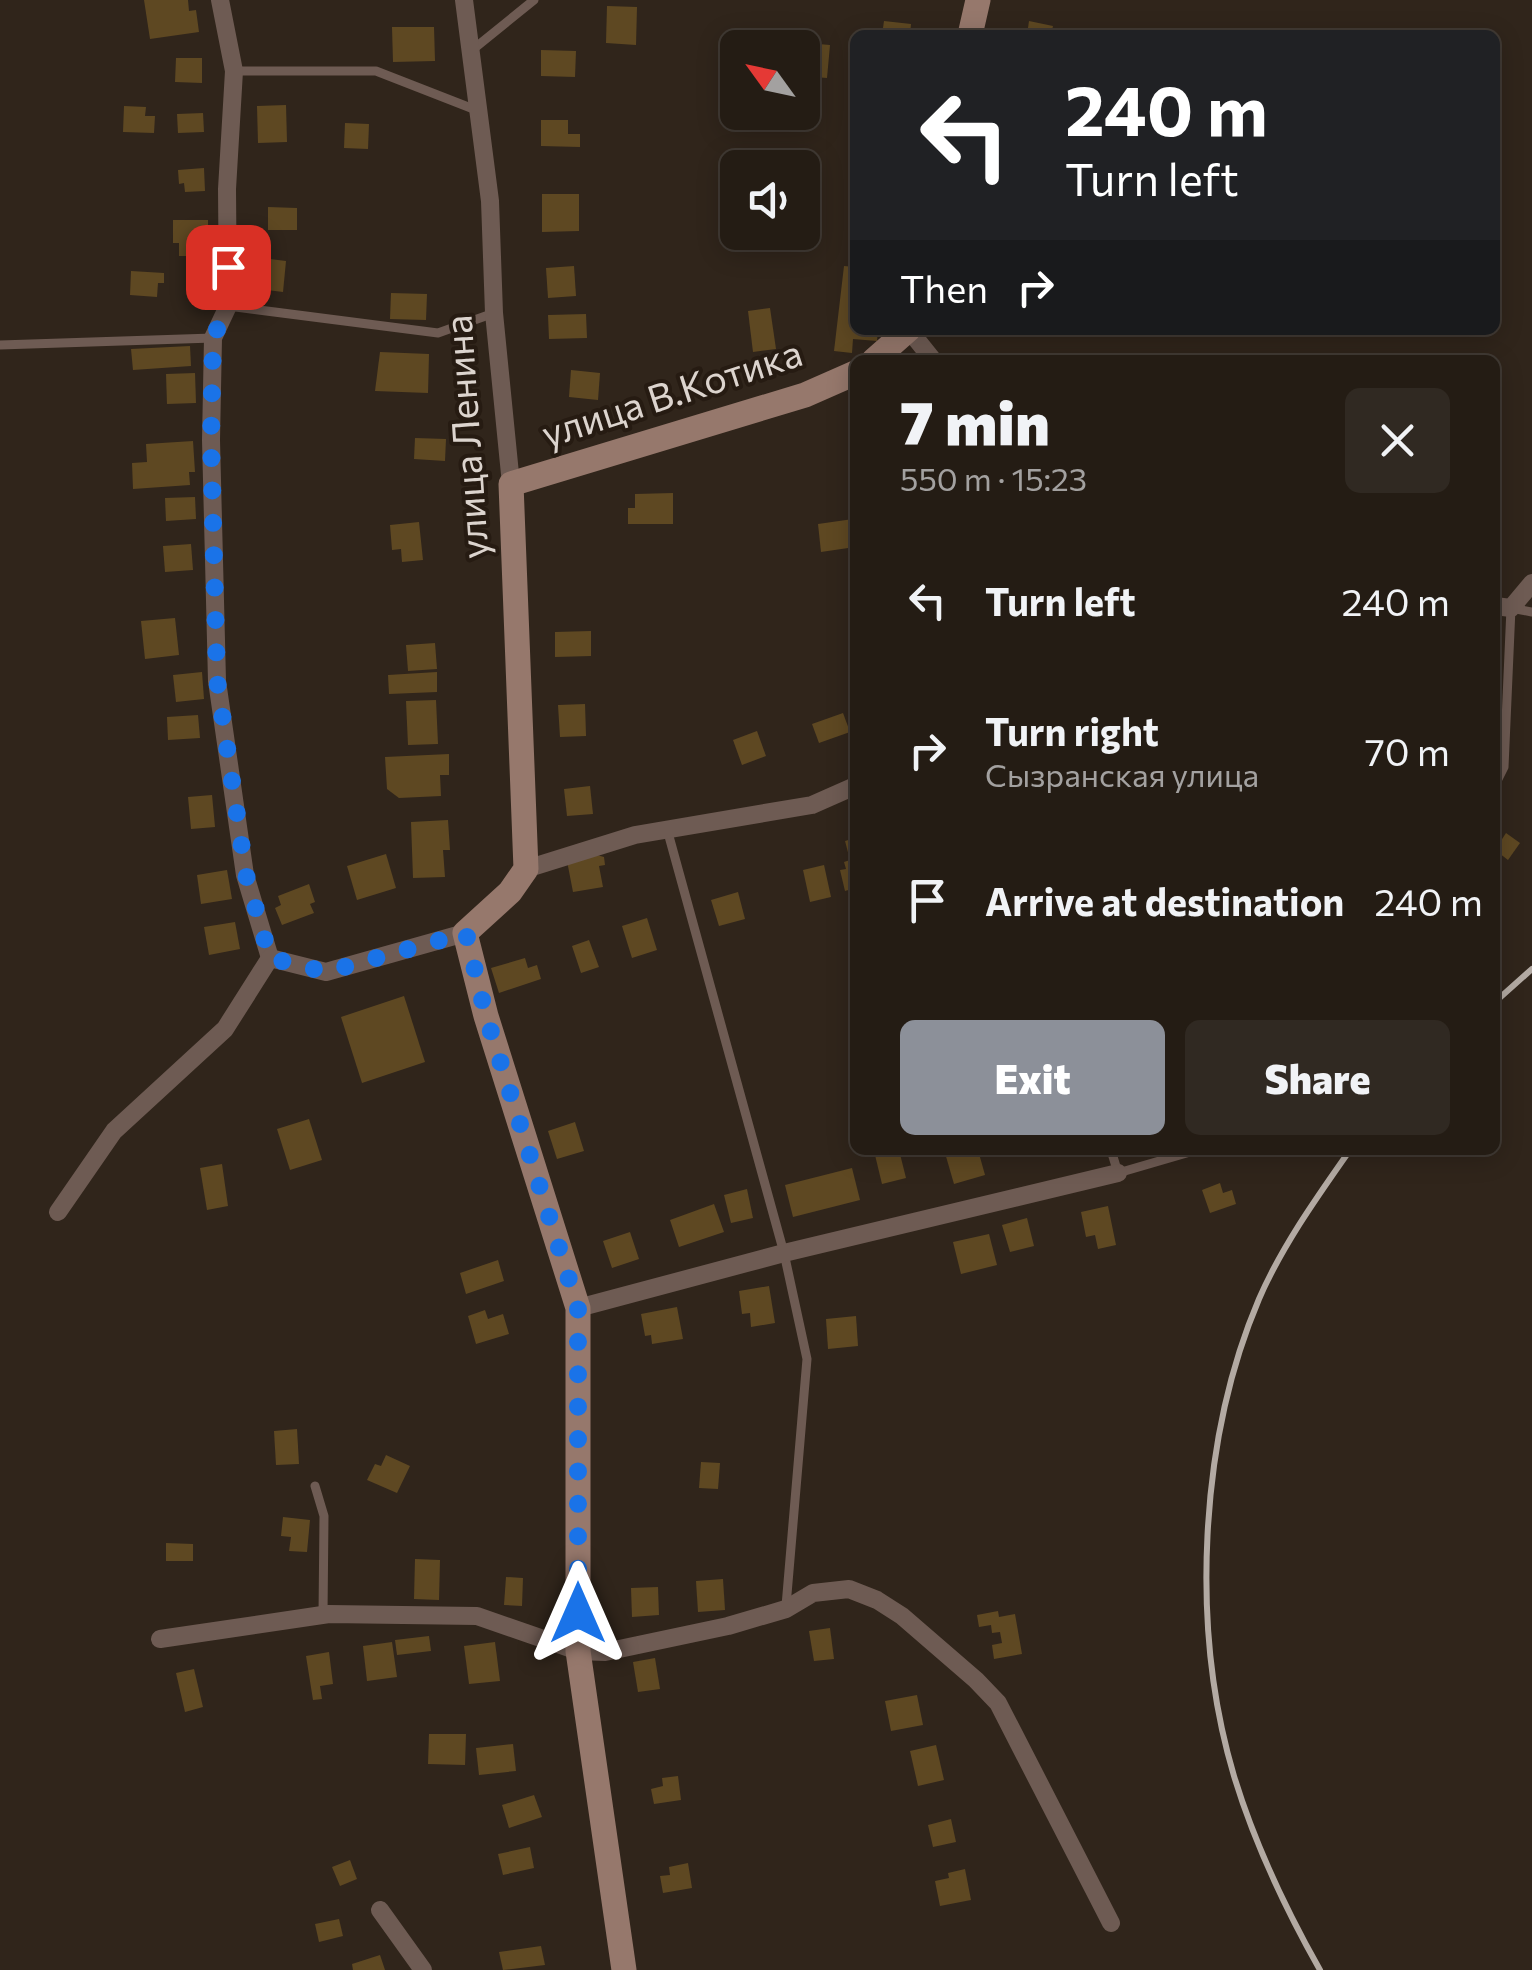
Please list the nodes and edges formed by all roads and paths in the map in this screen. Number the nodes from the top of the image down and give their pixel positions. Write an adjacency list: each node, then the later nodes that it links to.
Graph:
1 (220, 0): 7 (street)
2 (464, 0): 6 (street, улица Ленина)
3 (534, 0): 6 (lane)
4 (978, 0): 5 (street)
5 (971, 30)
6 (470, 52): 8 (street, улица Ленина)
7 (234, 71): 8 (lane); 9 (street)
8 (479, 111): 10 (street, улица Ленина)
9 (228, 306): 10 (lane); 13 (street)
10 (494, 313): 18 (street, улица Ленина)
11 (902, 335): 15 (street)
12 (912, 335): 16 (street)
13 (213, 338): 14 (lane); 27 (street)
14 (0, 345)
15 (880, 355)
16 (928, 355)
17 (850, 375): 18 (street, улица В.Котика)
18 (512, 484): 25 (street, улица Ленина)
19 (1532, 583): 20 (street)
20 (1503, 607): 21 (lane); 22 (lane)
21 (1532, 612)
22 (1500, 775)
23 (850, 788): 24 (street)
24 (667, 830): 25 (street); 32 (lane)
25 (526, 869): 26 (street)
26 (466, 933): 27 (street); 33 (street)
27 (270, 958): 31 (street)
28 (1113, 1155): 30 (lane)
29 (1178, 1155): 30 (lane)
30 (1118, 1172): 32 (street)
31 (58, 1212)
32 (784, 1253): 33 (street); 35 (lane)
33 (578, 1308): 38 (street)
34 (315, 1486): 36 (lane)
35 (786, 1609): 38 (street); 40 (street)
36 (323, 1615): 37 (street); 38 (street)
37 (160, 1639)
38 (578, 1651): 42 (street)
39 (380, 1910): 41 (street)
40 (1111, 1923)
41 (424, 1970)
42 (624, 1970)

